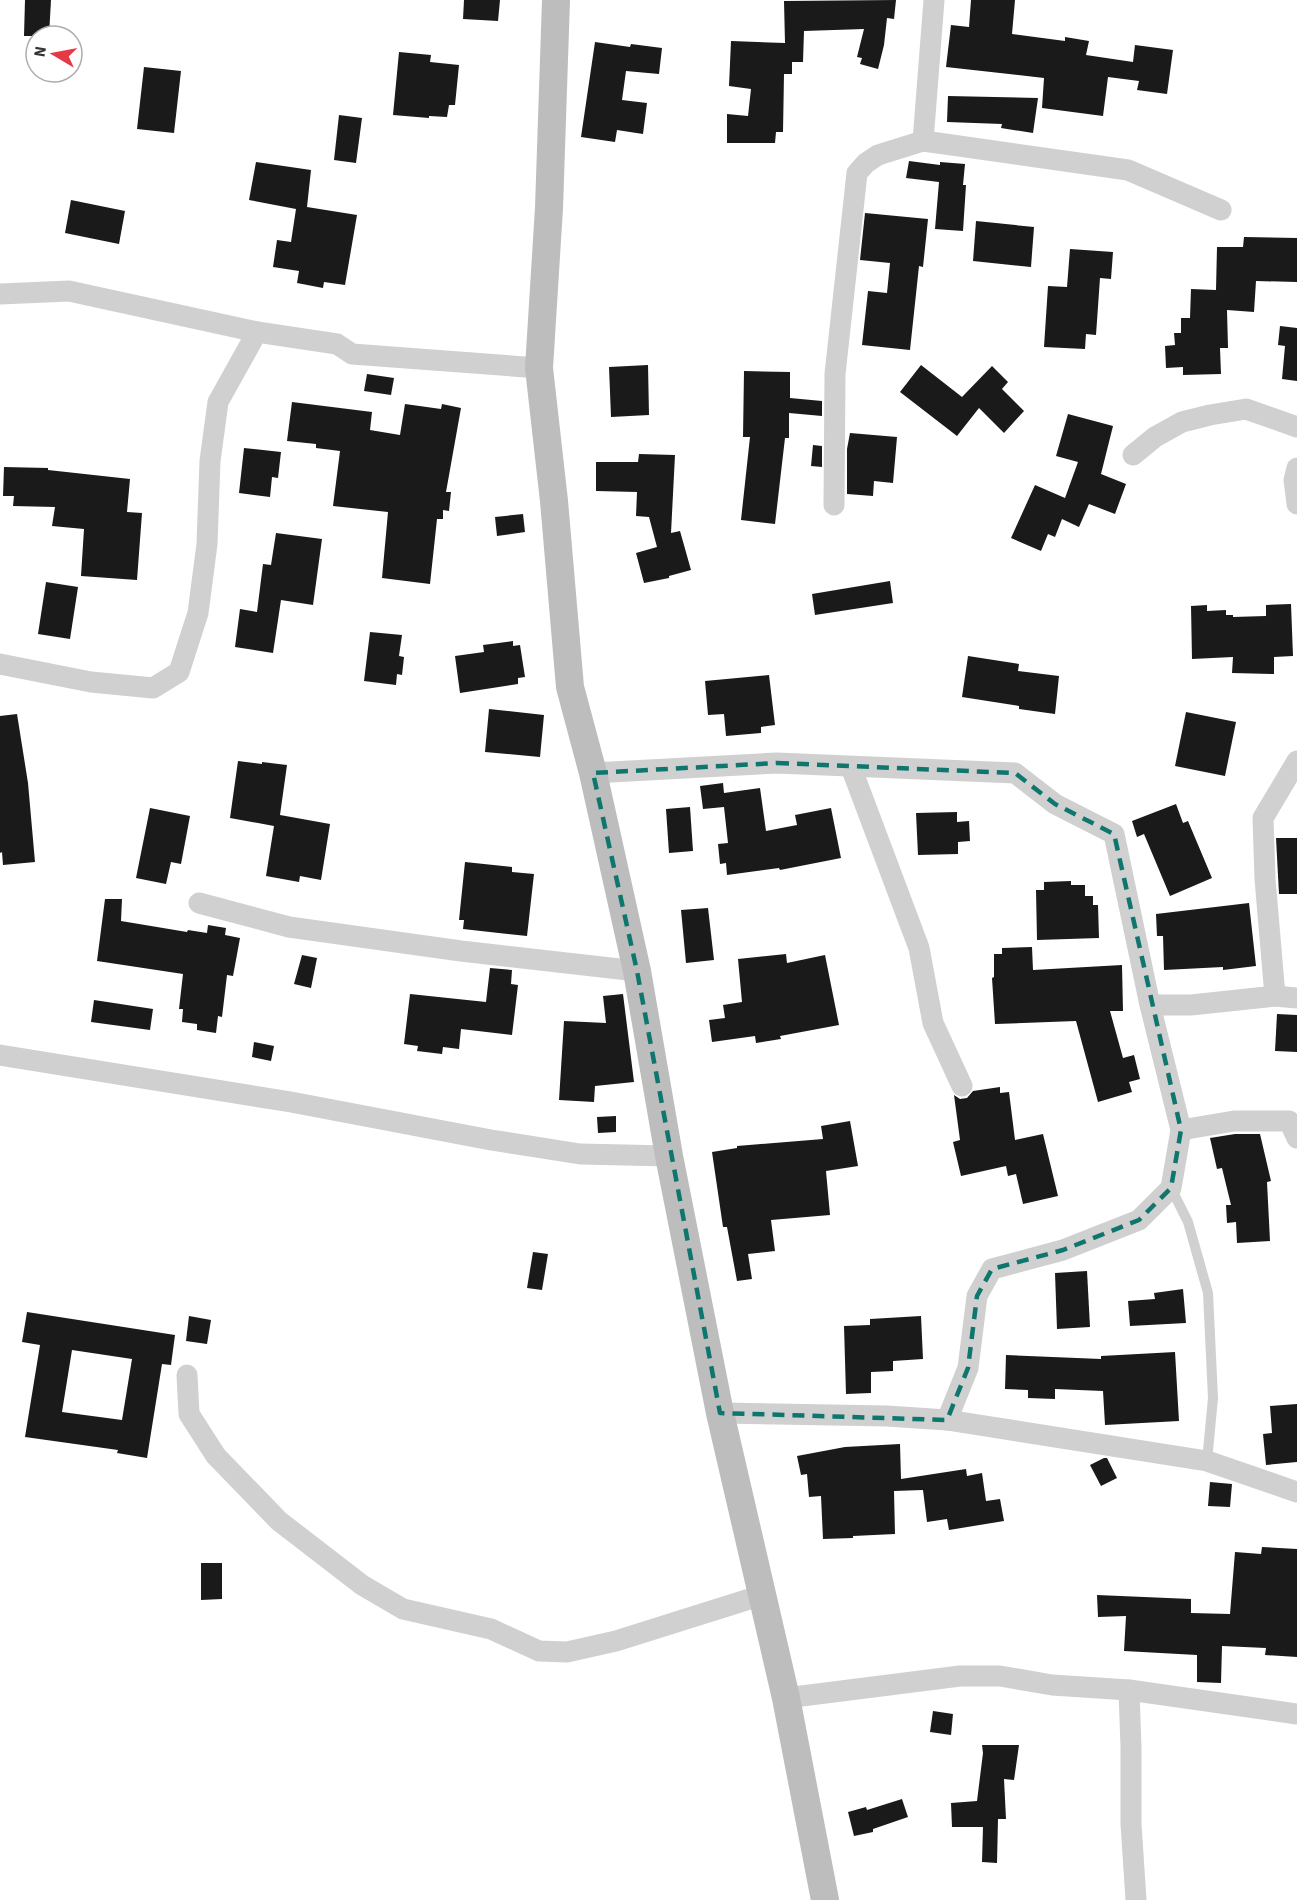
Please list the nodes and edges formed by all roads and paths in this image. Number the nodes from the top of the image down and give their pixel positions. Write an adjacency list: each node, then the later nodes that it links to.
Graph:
1 (556, 0): 7 (street)
2 (934, 0): 3 (street)
3 (923, 141): 4 (street); 12 (street)
4 (1221, 210)
5 (0, 294): 6 (street)
6 (257, 332): 7 (street); 13 (street)
7 (539, 368): 16 (street)
8 (1297, 427): 9 (street)
9 (1133, 455)
10 (1297, 468): 11 (street)
11 (1297, 504)
12 (834, 505)
13 (0, 664)
14 (1297, 761): 19 (street)
15 (851, 767): 16 (street); 21 (street); 23 (street)
16 (593, 773): 18 (street)
17 (199, 903): 18 (street)
18 (637, 971): 26 (street)
19 (1275, 996): 20 (street); 21 (street)
20 (1297, 998)
21 (1150, 1005): 24 (street)
22 (0, 1055): 26 (street)
23 (962, 1086)
24 (1181, 1130): 25 (street); 27 (street)
25 (1297, 1138)
26 (669, 1156): 29 (street)
27 (1171, 1188): 30 (street); 31 (lane)
28 (187, 1375): 33 (street)
29 (720, 1413): 30 (street); 33 (street)
30 (947, 1420): 31 (street)
31 (1207, 1461): 32 (street)
32 (1297, 1492)
33 (762, 1595): 35 (street)
34 (1129, 1690): 35 (street); 36 (street); 38 (street)
35 (786, 1698): 37 (street)
36 (1297, 1714)
37 (825, 1900)
38 (1136, 1900)

